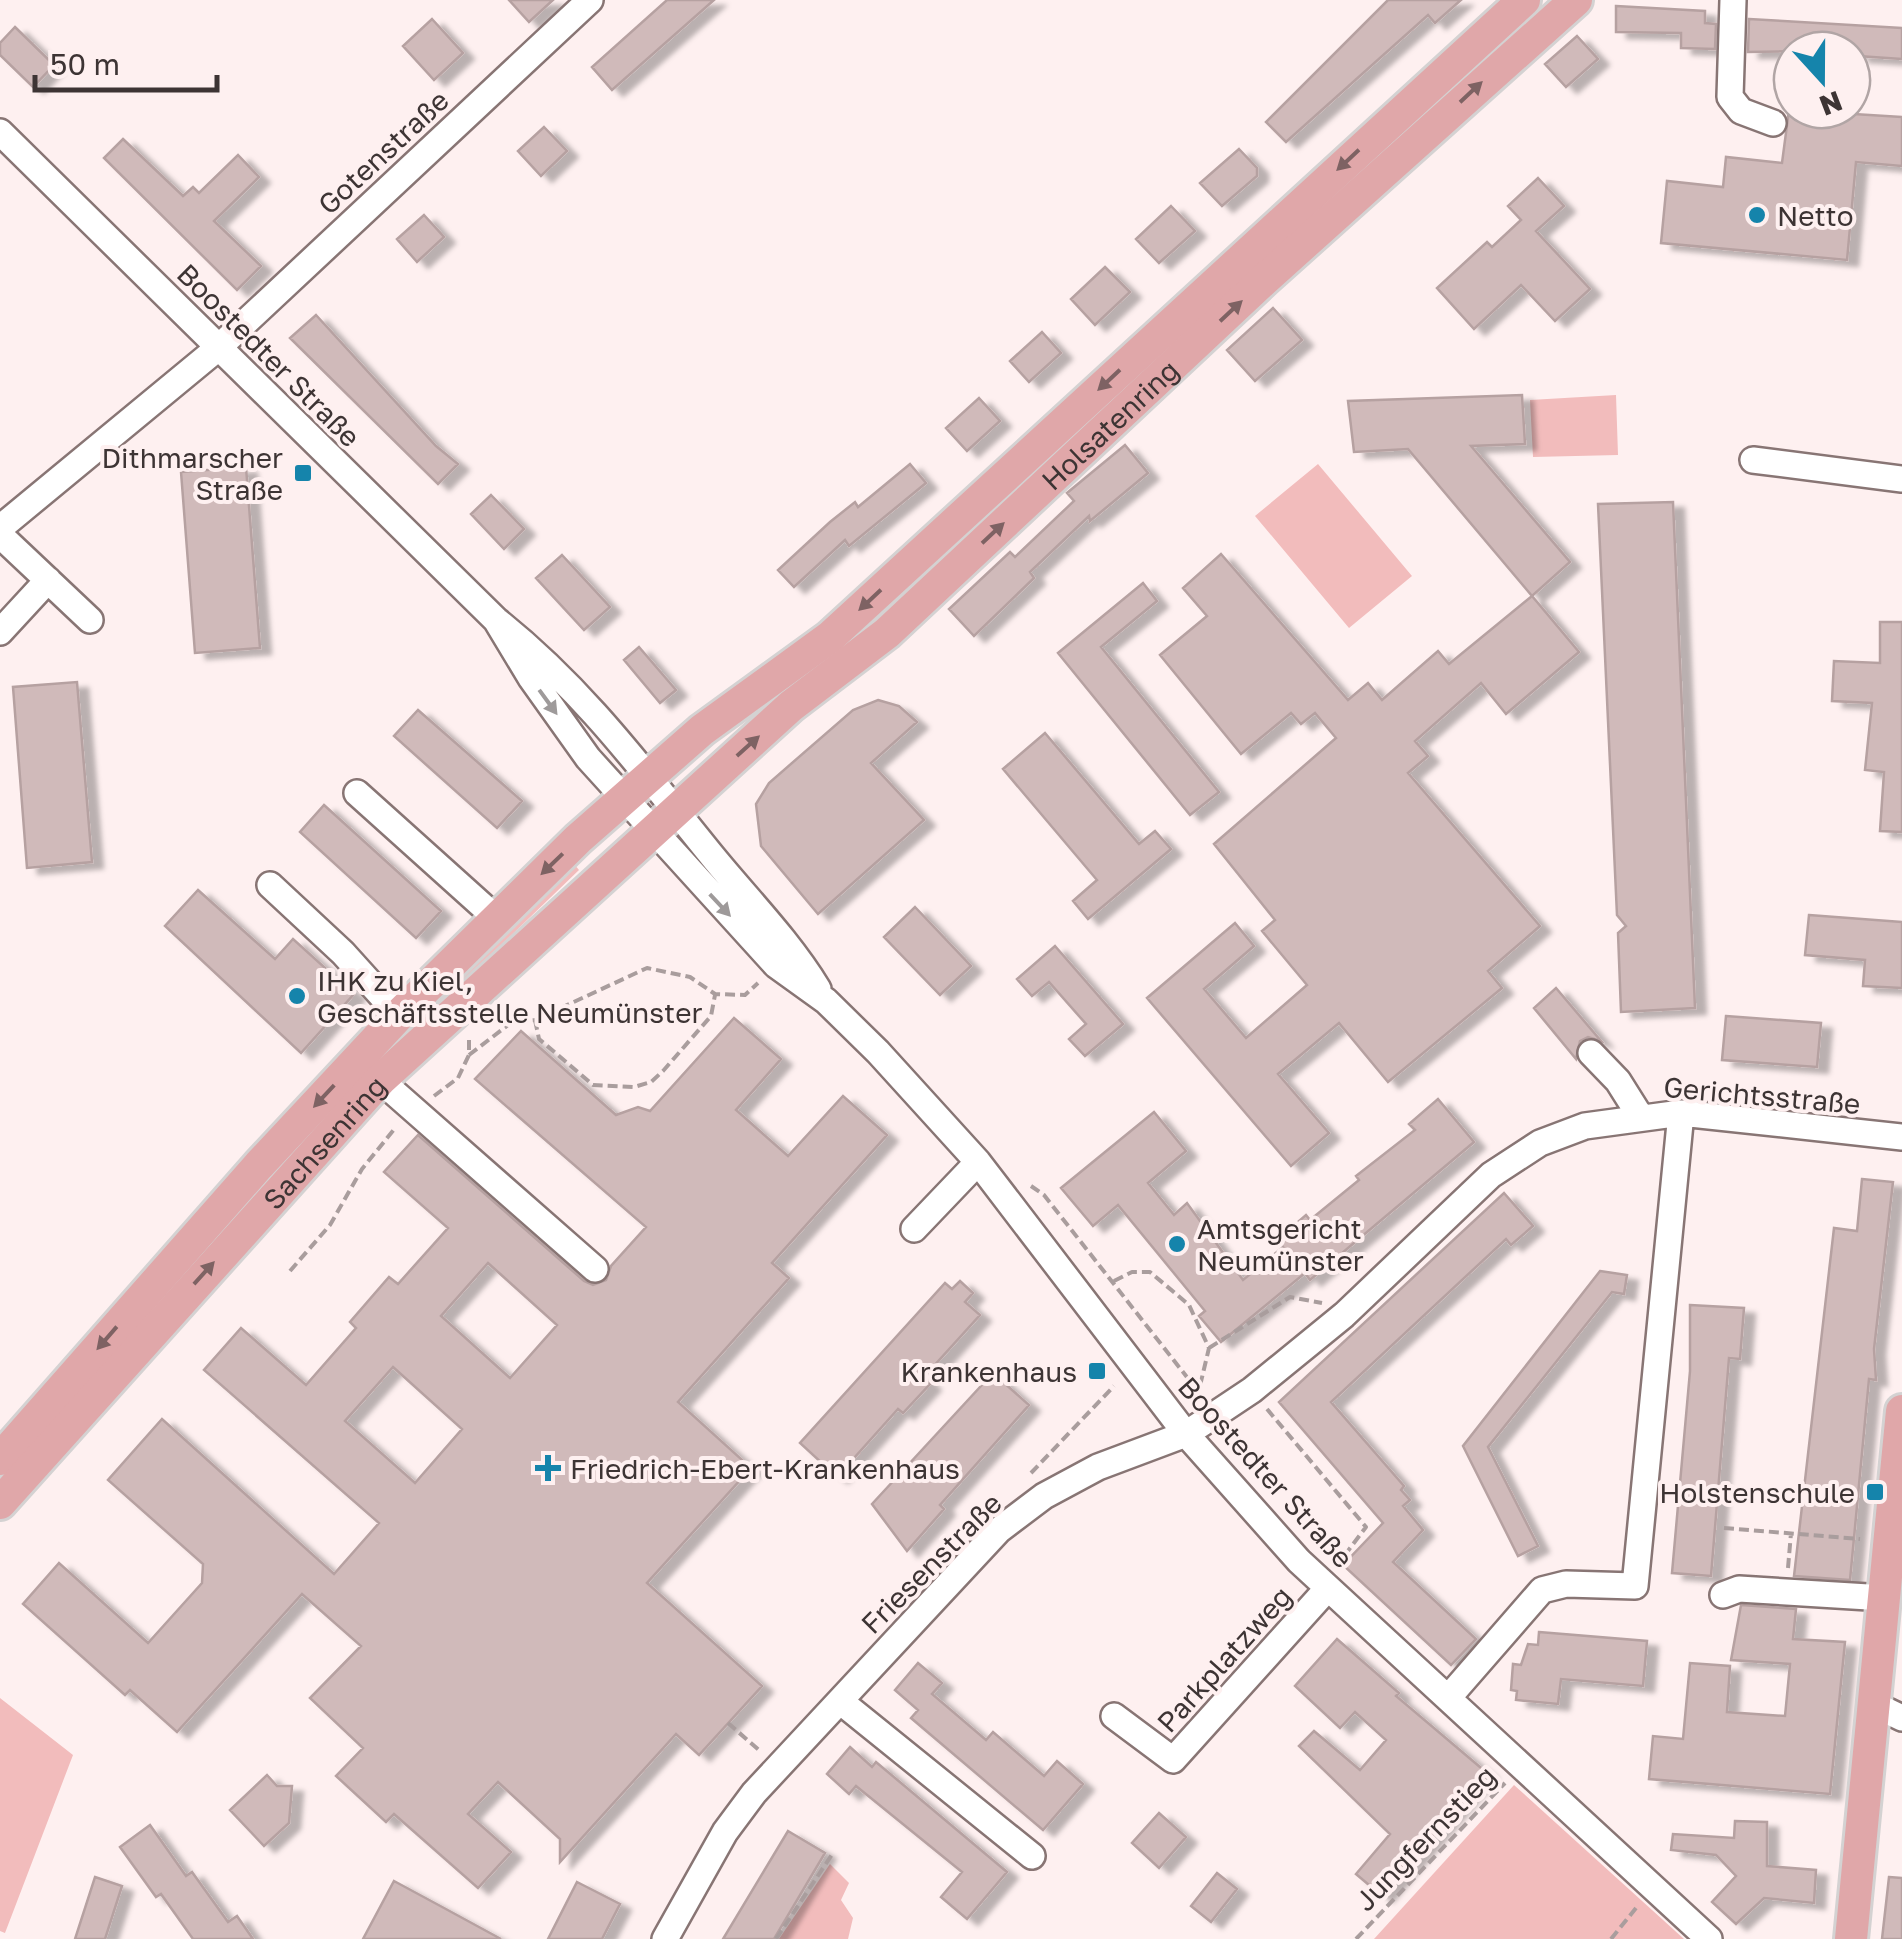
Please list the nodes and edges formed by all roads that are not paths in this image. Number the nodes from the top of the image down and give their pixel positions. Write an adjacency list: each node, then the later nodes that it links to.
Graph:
1 (590, 0): 7 (street, Gotenstraße)
2 (1576, 0): 4 (main road, Holsatenring)
3 (1733, 0): 5 (street)
4 (1522, 9): 15 (main road, Holsatenring, one-way to 15); 18 (main road, Holsatenring, one-way to 4)
5 (1772, 123)
6 (0, 132): 7 (street, Boostedter Straße)
7 (218, 348): 10 (street); 13 (street, Boostedter Straße)
8 (1752, 460): 9 (street)
9 (1902, 479)
10 (0, 531): 11 (street)
11 (48, 580): 12 (street); 14 (street)
12 (90, 620)
13 (496, 620): 15 (street, Boostedter Straße); 17 (street, Boostedter Straße, one-way to 17)
14 (0, 632)
15 (651, 775): 17 (main road, Sachsenring); 18 (street, Boostedter Straße)
16 (357, 792): 20 (street)
17 (625, 800): 18 (street, Boostedter Straße); 20 (main road, Sachsenring, one-way to 20)
18 (666, 823): 23 (main road, Sachsenring); 27 (street, Boostedter Straße)
19 (270, 885): 21 (street)
20 (496, 918): 21 (main road, Sachsenring)
21 (398, 1015): 32 (main road, Sachsenring, one-way to 32)
22 (1592, 1053): 25 (street)
23 (380, 1080): 29 (street); 33 (main road, Sachsenring, one-way to 23)
24 (1681, 1113): 25 (street, Gerichtsstraße); 26 (street, Gerichtsstraße); 37 (street)
25 (1640, 1116): 31 (street, Gerichtsstraße)
26 (1902, 1137)
27 (978, 1162): 28 (street); 31 (street, Boostedter Straße)
28 (914, 1229)
29 (595, 1269)
30 (1902, 1411): 36 (main road)
31 (1186, 1434): 34 (street, Boostedter Straße); 38 (street, Friesenstraße)
32 (0, 1459)
33 (0, 1503)
34 (1326, 1585): 37 (street, Boostedter Straße); 40 (street, Parkplatzweg)
35 (1723, 1595): 36 (street)
36 (1885, 1598): 39 (main road)
37 (1448, 1698): 43 (street, Boostedter Straße)
38 (840, 1701): 41 (street); 42 (street, Friesenstraße)
39 (1888, 1711): 44 (main road)
40 (1114, 1716)
41 (1032, 1856)
42 (666, 1939)
43 (1709, 1939)
44 (1851, 1939)

